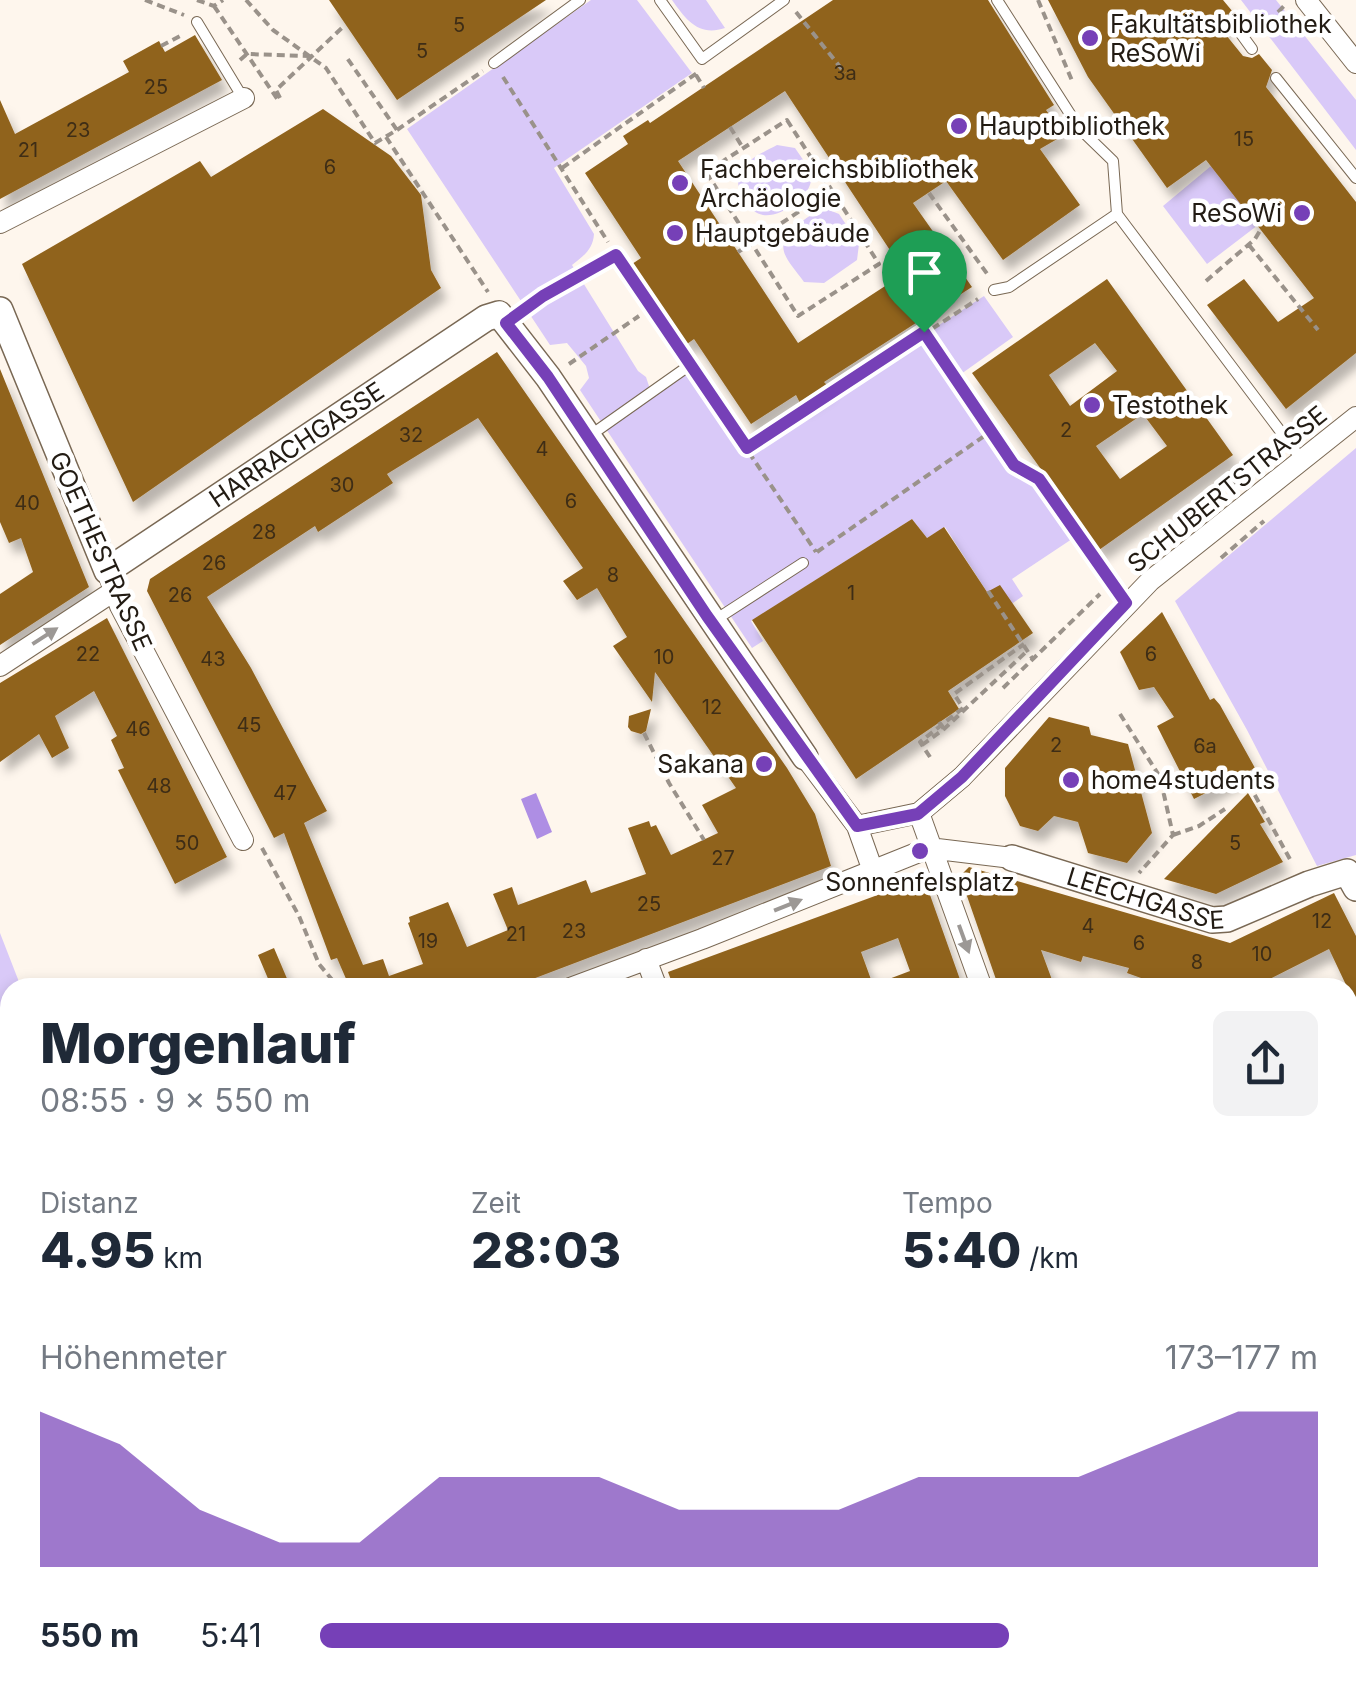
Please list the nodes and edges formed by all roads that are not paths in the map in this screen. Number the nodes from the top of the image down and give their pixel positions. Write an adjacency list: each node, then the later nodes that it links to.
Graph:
1 (580, 0): 9 (lane)
2 (660, 0): 3 (lane)
3 (784, 0)
4 (997, 0): 14 (lane)
5 (1306, 0): 10 (street)
6 (1232, 20): 8 (lane)
7 (198, 24): 12 (lane)
8 (1252, 48)
9 (494, 63)
10 (1356, 64)
11 (1276, 78): 13 (lane)
12 (254, 99): 15 (street)
13 (1356, 178)
14 (1117, 214): 16 (lane); 21 (lane)
15 (0, 223)
16 (994, 290)
17 (0, 310): 24 (street, GOETHESTRASSE)
18 (496, 321): 20 (street); 20 (lane); 24 (street, HARRACHGASSE)
19 (1356, 416): 21 (street, SCHUBERTSTRASSE)
20 (587, 438): 26 (street)
21 (1302, 460): 25 (street, SCHUBERTSTRASSE)
22 (1080, 538): 25 (lane)
23 (802, 564): 26 (lane)
24 (110, 581): 27 (street, HARRACHGASSE, one-way to 24); 31 (street, GOETHESTRASSE)
25 (1126, 603): 29 (street, SCHUBERTSTRASSE)
26 (711, 622): 28 (street)
27 (0, 666)
28 (805, 756): 30 (street)
29 (918, 814): 30 (street); 32 (street)
30 (857, 826): 34 (street)
31 (250, 839)
32 (929, 848): 33 (street, LEECHGASSE); 34 (street); 39 (street, one-way to 39)
33 (1012, 858): 35 (street, LEECHGASSE)
34 (873, 870): 36 (street, one-way to 34)
35 (1353, 876)
36 (646, 959): 37 (street); 38 (street)
37 (596, 978)
38 (653, 978)
39 (978, 978)

